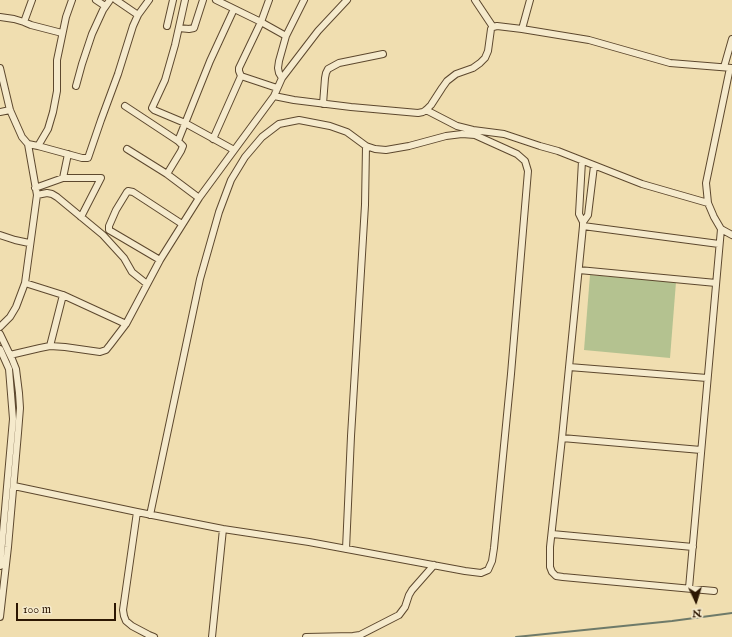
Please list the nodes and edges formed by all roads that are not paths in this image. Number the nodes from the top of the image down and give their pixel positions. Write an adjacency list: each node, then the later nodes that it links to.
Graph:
1 (32, 0): 21 (street)
2 (72, 0): 27 (street)
3 (96, 0): 17 (street)
4 (110, 0): 17 (street)
5 (150, 0): 19 (street)
6 (173, 0): 23 (street)
7 (185, 0): 25 (street)
8 (203, 0): 25 (street)
9 (216, 0): 18 (street)
10 (234, 0): 18 (street)
11 (269, 0): 22 (street)
12 (304, 0): 28 (street)
13 (347, 0): 34 (street)
14 (475, 0): 24 (street)
15 (530, 0): 26 (street)
16 (120, 1): 19 (street)
17 (105, 6): 35 (street)
18 (232, 8): 22 (street); 43 (street)
19 (138, 15): 51 (street)
20 (0, 17): 21 (street)
21 (24, 22): 27 (street)
22 (261, 22): 28 (street); 33 (street)
23 (167, 26)
24 (493, 27): 26 (street); 41 (street)
25 (179, 28): 43 (street)
26 (522, 29): 32 (street)
27 (62, 33): 47 (street)
28 (286, 36): 34 (street)
29 (732, 38): 32 (street)
30 (383, 54): 38 (street)
31 (0, 68): 40 (street)
32 (729, 68): 59 (street)
33 (241, 76): 36 (street); 44 (street)
34 (282, 78): 36 (street)
35 (76, 86)
36 (277, 88): 37 (street)
37 (274, 96): 38 (street); 50 (street)
38 (323, 104): 41 (street)
39 (125, 106): 45 (street)
40 (10, 110): 42 (street); 46 (street)
41 (426, 110): 52 (street)
42 (0, 112)
43 (185, 123): 44 (street); 45 (street)
44 (213, 138): 50 (street)
45 (178, 141): 54 (street)
46 (28, 144): 47 (street); 56 (street)
47 (38, 146): 51 (street)
48 (366, 146): 86 (street); 90 (street); 91 (street)
49 (127, 149): 54 (street)
50 (234, 150): 58 (street)
51 (68, 154): 55 (street)
52 (582, 161): 53 (street); 62 (street)
53 (594, 166): 59 (street); 62 (street)
54 (167, 174): 58 (street)
55 (63, 178): 56 (street); 60 (street)
56 (35, 188): 57 (street)
57 (37, 195): 60 (street); 66 (street)
58 (199, 198): 61 (street)
59 (708, 203): 63 (street)
60 (81, 217): 72 (street)
61 (182, 224): 68 (street); 68 (street)
62 (583, 224): 67 (street); 69 (street)
63 (721, 229): 65 (street); 67 (street)
64 (0, 235): 66 (street)
65 (732, 235)
66 (30, 243): 70 (street)
67 (719, 244): 71 (street)
68 (160, 260): 72 (street)
69 (579, 270): 71 (street); 80 (street)
70 (25, 283): 73 (street); 75 (street)
71 (716, 283): 81 (street)
72 (147, 284): 74 (street)
73 (63, 295): 74 (street); 77 (street)
74 (126, 324): 77 (street)
75 (0, 327)
76 (0, 334): 79 (street)
77 (50, 346): 79 (street)
78 (0, 349): 92 (street)
79 (10, 355): 84 (street)
80 (569, 367): 81 (street); 82 (street)
81 (708, 378): 83 (street)
82 (562, 438): 83 (street); 88 (street)
83 (701, 450): 89 (street)
84 (14, 486): 85 (street); 95 (street)
85 (137, 512): 86 (street); 96 (street)
86 (150, 515): 87 (street)
87 (223, 529): 90 (street); 97 (street)
88 (552, 534): 89 (street); 93 (street)
89 (693, 547): 93 (street)
90 (346, 549): 91 (street)
91 (434, 565): 98 (street)
92 (0, 566)
93 (689, 588): 94 (street)
94 (714, 591)
95 (0, 617)
96 (154, 637)
97 (212, 637)
98 (306, 637)

